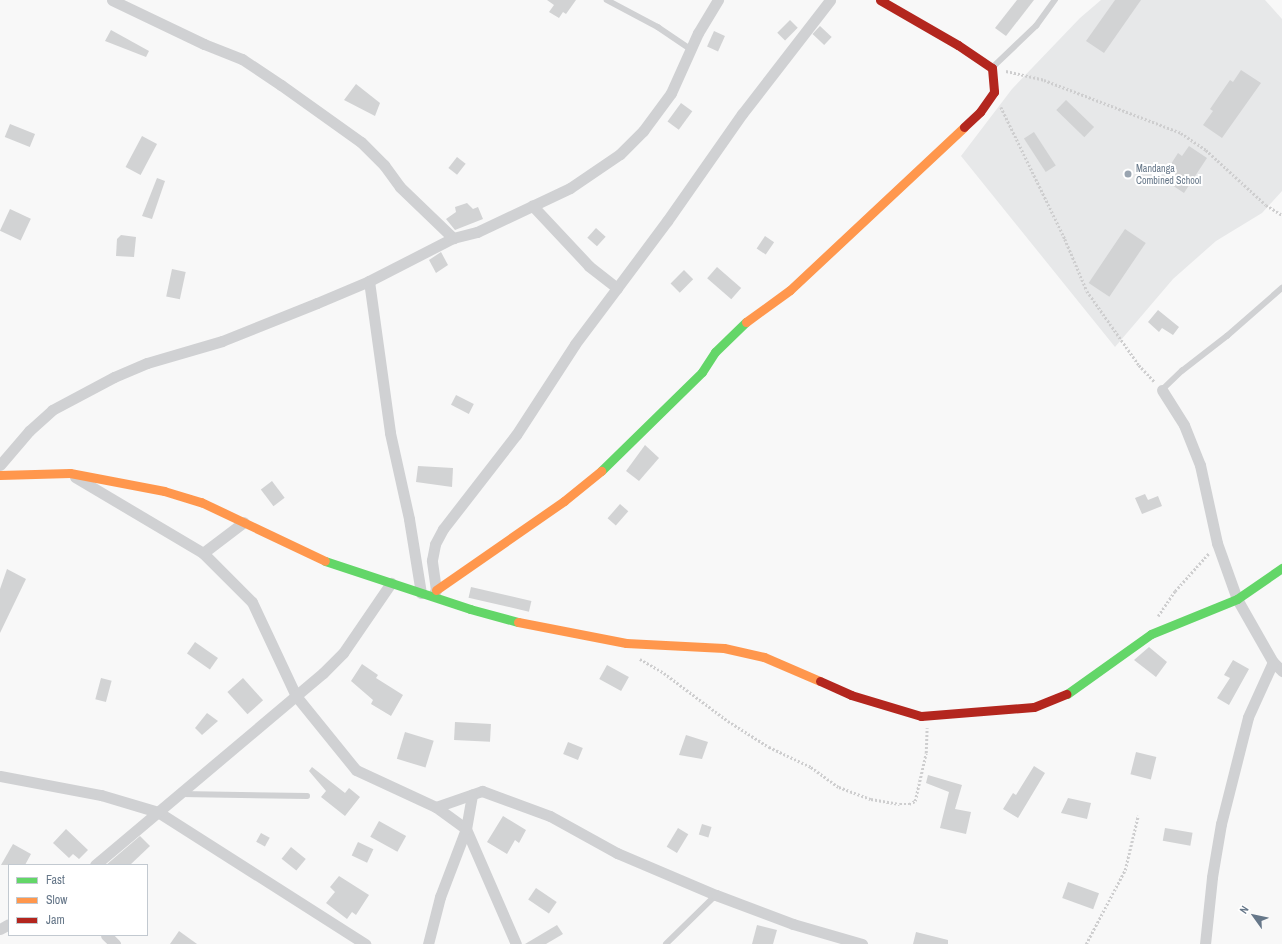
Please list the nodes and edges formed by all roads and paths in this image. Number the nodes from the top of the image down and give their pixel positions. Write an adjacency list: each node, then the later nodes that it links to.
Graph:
1 (112, 0): 12 (street)
2 (607, 0): 7 (lane)
3 (718, 0): 7 (street)
4 (830, 0): 14 (street)
5 (880, 0): 8 (street)
6 (1055, 0): 8 (lane)
7 (692, 50): 10 (street)
8 (992, 68): 9 (street); 11 (path)
9 (994, 92): 16 (path); 25 (street)
10 (532, 205): 12 (street); 14 (street)
11 (1282, 215)
12 (453, 238): 13 (street)
13 (369, 281): 17 (street); 25 (street)
14 (617, 288): 25 (street)
15 (1282, 288): 16 (lane)
16 (1162, 390): 21 (street)
17 (0, 465)
18 (70, 473): 19 (street); 20 (street); 22 (street)
19 (0, 475)
20 (244, 522): 22 (street); 24 (street)
21 (1217, 543): 26 (street); 27 (path)
22 (203, 553): 31 (street)
23 (1282, 568): 26 (street)
24 (391, 583): 25 (street); 31 (street)
25 (430, 593): 32 (street)
26 (1237, 599): 27 (street); 29 (street)
27 (1151, 634): 32 (street)
28 (634, 655): 32 (path)
29 (1273, 662): 30 (street); 51 (street)
30 (1282, 671)
31 (296, 696): 34 (street); 37 (street)
32 (926, 715)
33 (0, 776): 38 (street)
34 (177, 794): 36 (lane); 38 (street)
35 (472, 795): 37 (street); 40 (street); 42 (street)
36 (307, 796)
37 (436, 807): 40 (street)
38 (158, 812): 41 (street); 45 (street)
39 (1138, 816): 50 (path)
40 (466, 829): 46 (street); 47 (street)
41 (96, 864)
42 (716, 895): 48 (lane); 49 (street)
43 (107, 936): 44 (street)
44 (115, 944)
45 (364, 944)
46 (428, 944)
47 (516, 944)
48 (666, 944)
49 (862, 944)
50 (1086, 944)
51 (1205, 944)

